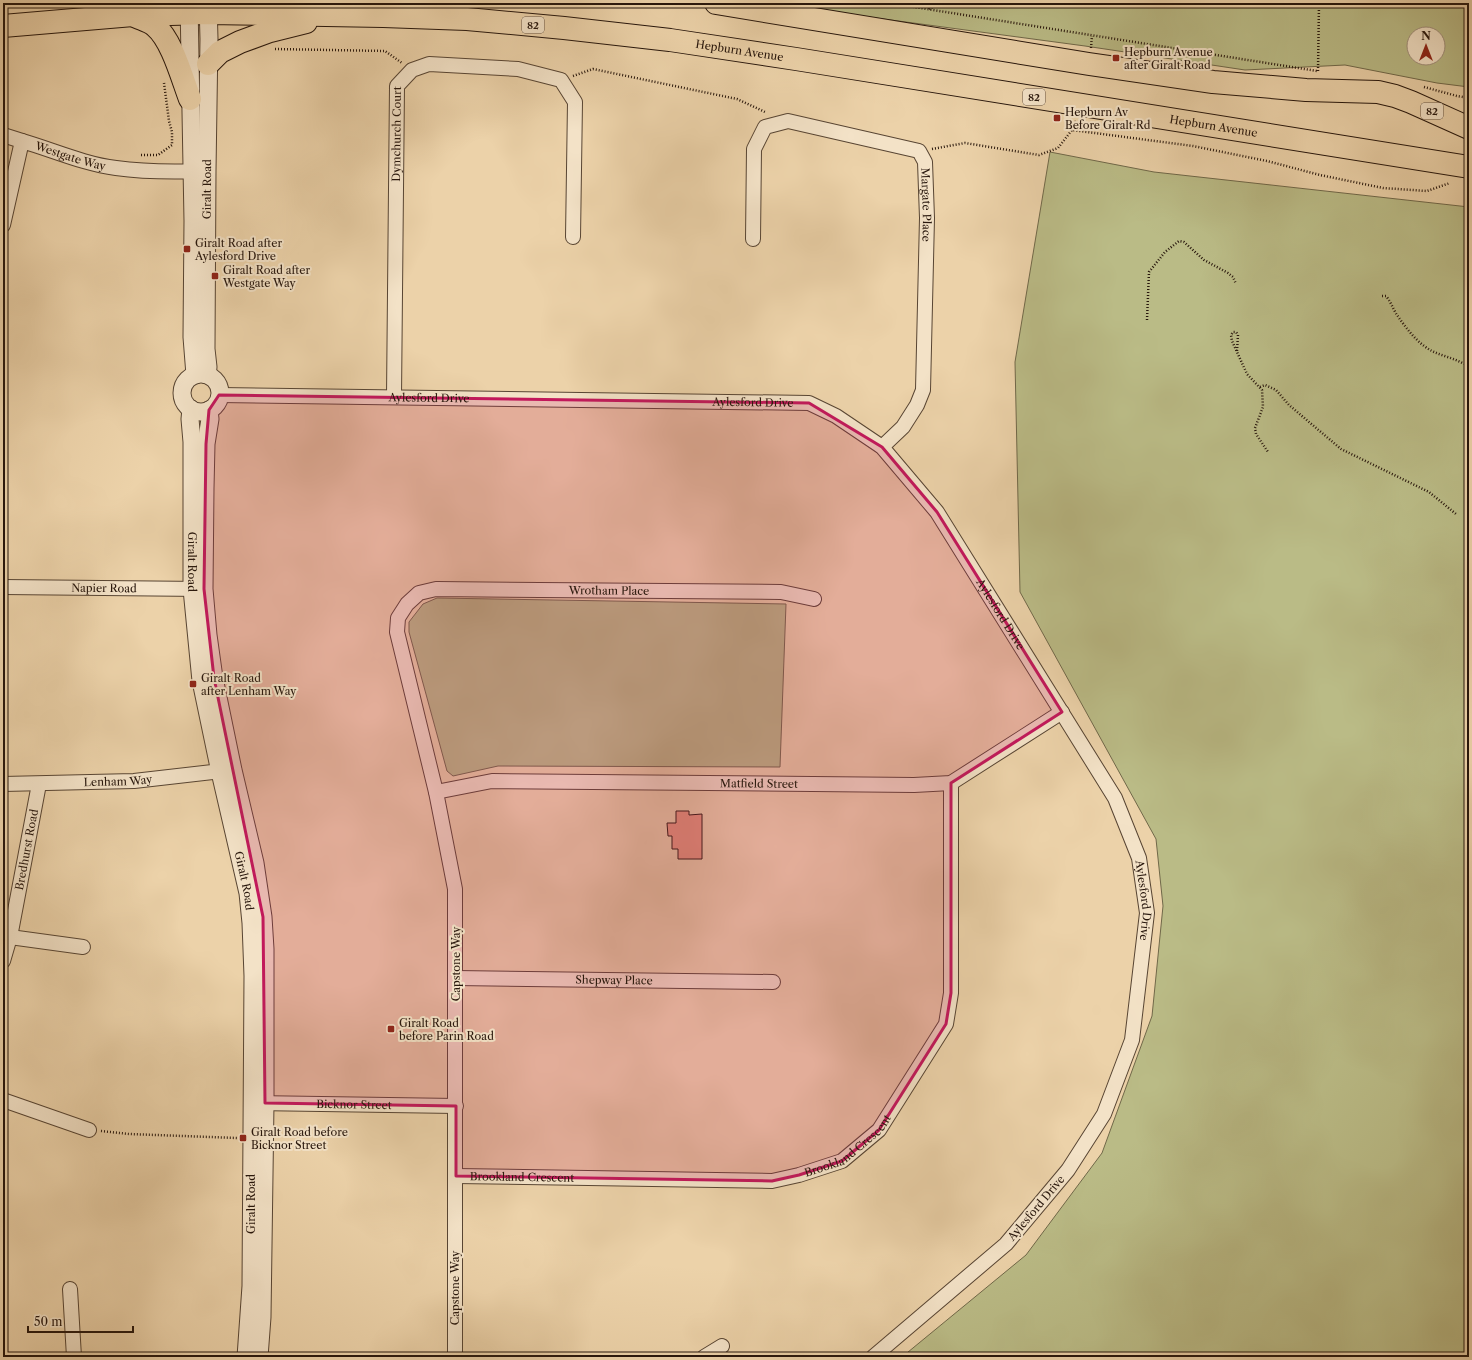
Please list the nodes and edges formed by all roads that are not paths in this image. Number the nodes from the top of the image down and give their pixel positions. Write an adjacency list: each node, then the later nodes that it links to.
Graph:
1 (716, 3): 8 (main road, 82)
2 (199, 8): 3 (main road, Hepburn Avenue / 82); 4 (main road, Hepburn Avenue / 82); 6 (street, Giralt Road); 7 (street, Giralt Road)
3 (133, 15): 5 (main road, Hepburn Avenue / 82); 7 (main road)
4 (328, 15): 6 (main road); 12 (main road, Hepburn Avenue / 82)
5 (3, 26)
6 (208, 64): 11 (street, Giralt Road)
7 (190, 99): 11 (street, Giralt Road)
8 (1469, 128)
9 (3, 135): 10 (street)
10 (22, 141): 11 (street, Westgate Way); 13 (street, Westgate Way)
11 (199, 171): 16 (street, Giralt Road)
12 (1463, 174)
13 (3, 225)
14 (573, 238): 18 (street, Dymchurch Court)
15 (753, 239): 21 (street, Margate Place)
16 (201, 375): 17 (street); 19 (street)
17 (219, 395): 18 (street, Aylesford Drive); 20 (street)
18 (394, 396): 21 (street, Aylesford Drive)
19 (191, 409): 20 (street); 23 (street, Giralt Road)
20 (209, 410): 23 (street, Giralt Road)
21 (882, 447): 26 (street, Aylesford Drive)
22 (3, 587): 23 (street, Napier Road)
23 (198, 589): 27 (street, Giralt Road)
24 (814, 599): 25 (street, Wrotham Place)
25 (407, 604): 31 (street, Capstone Way)
26 (1062, 712): 28 (street, Matfield Street); 49 (street, Aylesford Drive)
27 (226, 771): 30 (street, Lenham Way); 38 (street, Giralt Road)
28 (951, 783): 31 (street, Matfield Street); 41 (street, Brookland Crescent)
29 (3, 784): 30 (street, Lenham Way)
30 (39, 784): 32 (street, Bredhurst Road)
31 (436, 792): 35 (street, Capstone Way)
32 (10, 937): 33 (street); 34 (street, Bredhurst Road)
33 (83, 947)
34 (3, 961)
35 (456, 978): 36 (street, Shepway Place); 39 (street, Capstone Way)
36 (773, 982)
37 (3, 1100): 40 (street)
38 (259, 1103): 39 (street, Bicknor Street); 45 (street, Giralt Road); 46 (street, Giralt Road)
39 (456, 1106): 41 (street, Capstone Way)
40 (89, 1130)
41 (456, 1176): 47 (street, Capstone Way)
42 (70, 1289): 44 (street)
43 (722, 1346): 48 (street)
44 (74, 1357)
45 (246, 1357)
46 (259, 1357)
47 (455, 1357)
48 (704, 1357)
49 (873, 1357)

